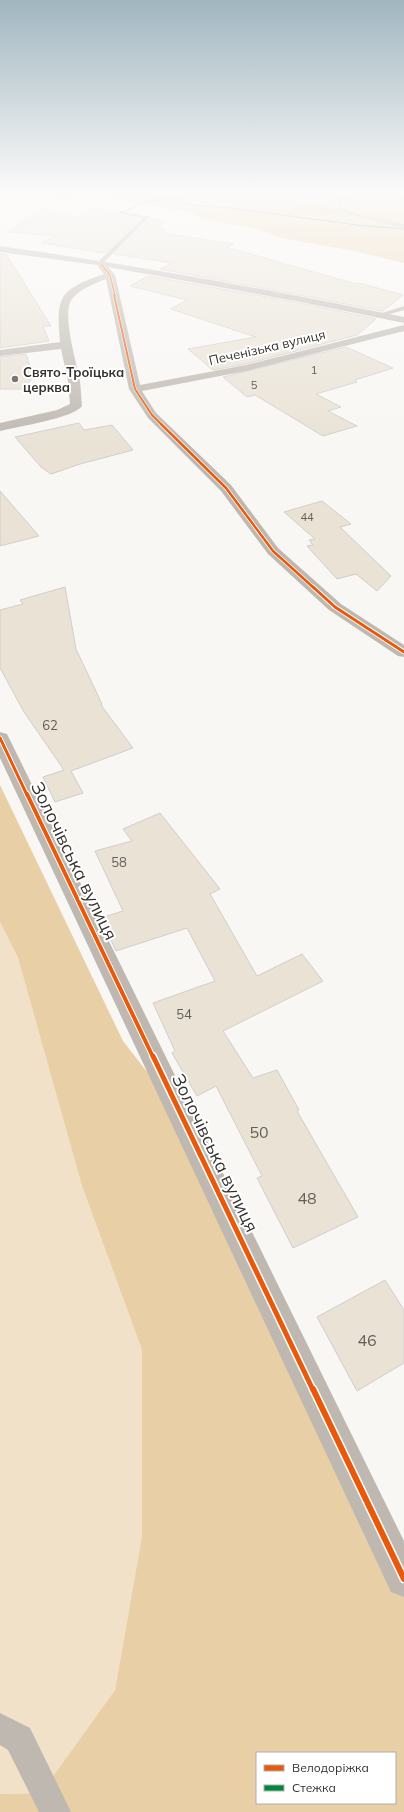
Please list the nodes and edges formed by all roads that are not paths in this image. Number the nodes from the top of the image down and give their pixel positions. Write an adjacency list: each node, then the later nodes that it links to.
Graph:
1 (100, 279): 8 (street)
2 (111, 279): 10 (street)
3 (186, 279): 5 (street)
4 (404, 308): 5 (lane)
5 (383, 314): 6 (street)
6 (404, 320)
7 (404, 328): 10 (street, Печенізька вулиця)
8 (66, 345): 9 (street); 11 (street)
9 (0, 353)
10 (135, 389): 12 (street)
11 (0, 427)
12 (404, 652)
13 (0, 738): 14 (street, Золочівська вулиця)
14 (404, 1579)
15 (0, 1728): 16 (lane)
16 (55, 1812)

